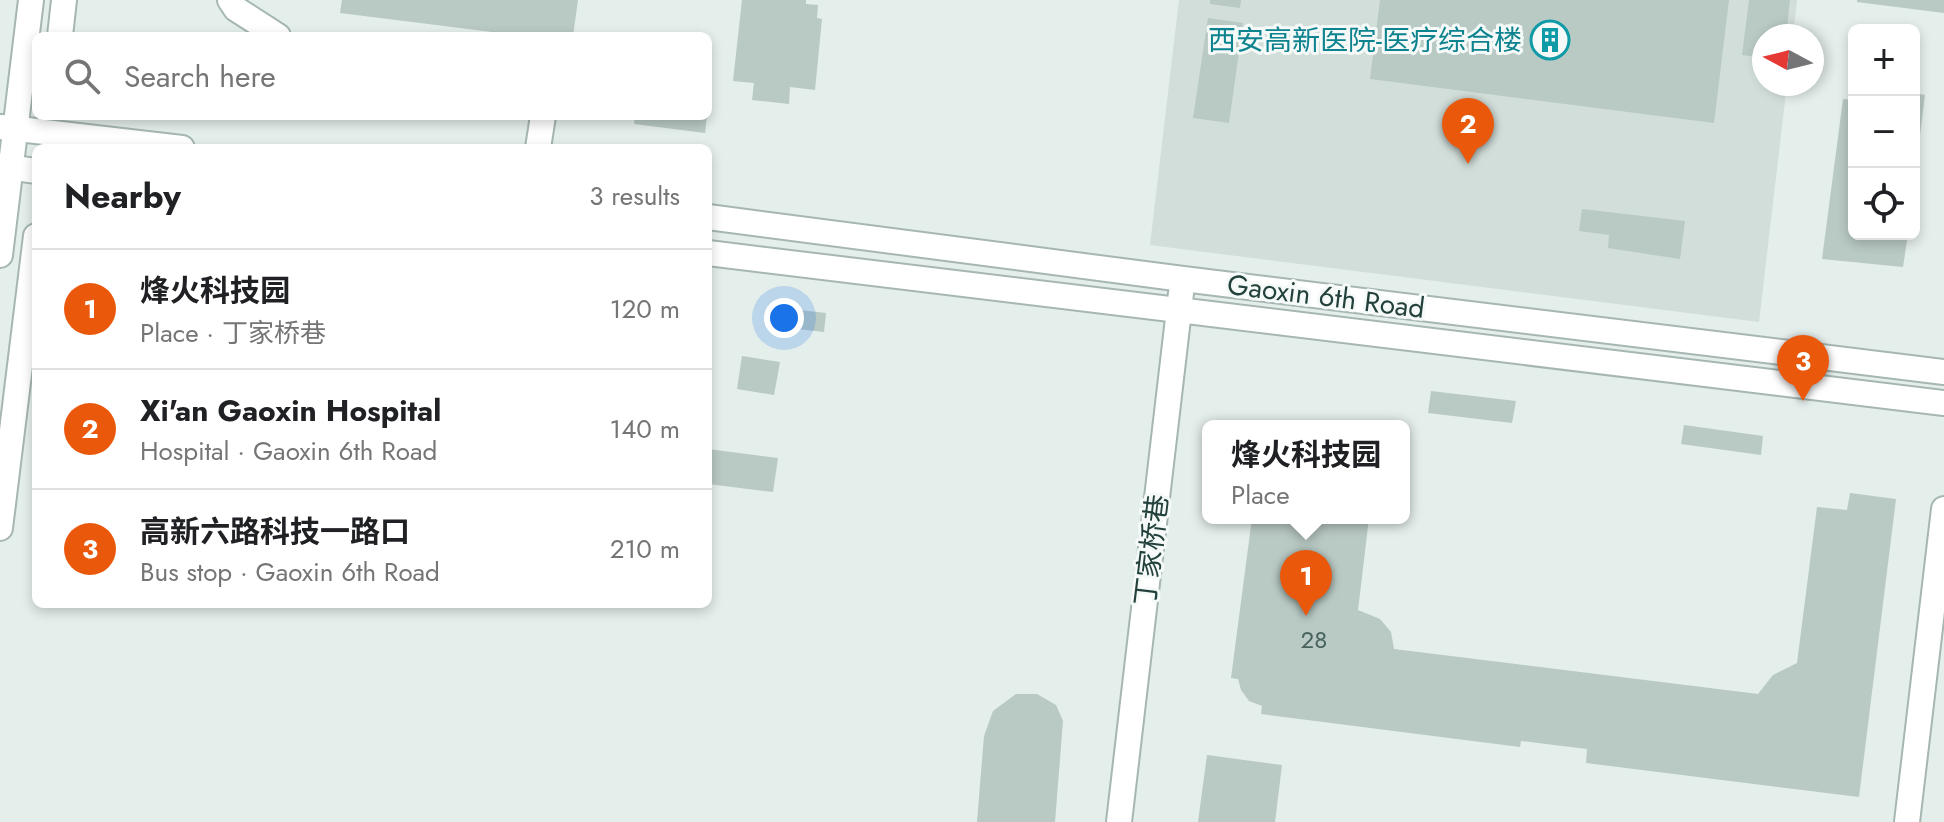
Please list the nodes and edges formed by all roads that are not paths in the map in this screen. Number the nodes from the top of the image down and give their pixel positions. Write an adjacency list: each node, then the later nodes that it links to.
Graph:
1 (31, 0): 7 (street)
2 (64, 0): 4 (street)
3 (230, 0): 5 (street)
4 (60, 32)
5 (272, 32)
6 (542, 120): 10 (street)
7 (8, 128): 8 (street); 11 (street)
8 (49, 132): 9 (street)
9 (149, 144)
10 (539, 144)
11 (5, 166): 12 (street); 15 (street)
12 (32, 170)
13 (712, 218): 17 (street, Gaoxin 6th Road)
14 (712, 253): 18 (street, Gaoxin 6th Road)
15 (0, 255)
16 (32, 268): 22 (street)
17 (1183, 279): 18 (street, 丁家桥巷); 19 (street, Gaoxin 6th Road)
18 (1180, 308): 20 (street, Gaoxin 6th Road); 23 (street, 丁家桥巷)
19 (1944, 372)
20 (1944, 403)
21 (1944, 509): 24 (street)
22 (0, 528)
23 (1119, 822)
24 (1907, 822)

